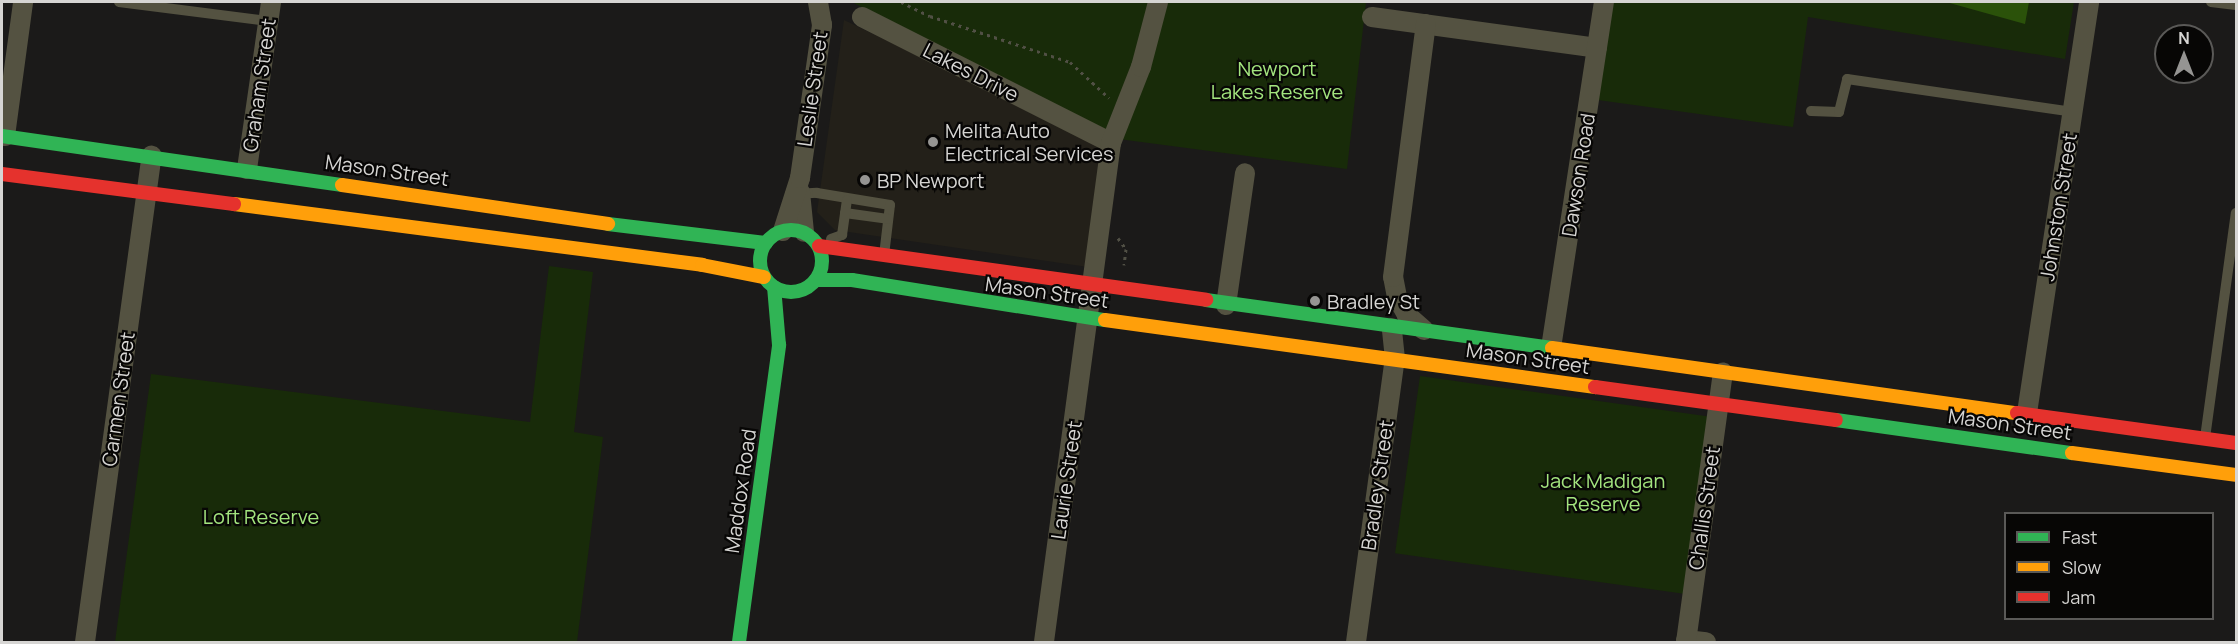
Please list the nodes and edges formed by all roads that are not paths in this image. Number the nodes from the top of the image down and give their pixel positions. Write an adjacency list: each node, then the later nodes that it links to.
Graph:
1 (23, 2): 17 (street)
2 (119, 2): 12 (lane)
3 (271, 2): 12 (street, Graham Street)
4 (818, 2): 23 (street, Leslie Street)
5 (1158, 2): 18 (street)
6 (1604, 2): 14 (street, Dawson Road)
7 (2089, 2): 16 (street, Johnston Street)
8 (2211, 2): 9 (lane)
9 (2236, 5)
10 (862, 17): 18 (street, Lakes Drive)
11 (1372, 17): 13 (street)
12 (268, 21): 20 (street, Graham Street)
13 (1426, 24): 14 (street); 40 (street)
14 (1598, 48): 42 (street, Dawson Road)
15 (1811, 111): 16 (lane)
16 (2073, 112): 46 (street, Johnston Street)
17 (3, 136): 19 (street, Mason Street)
18 (1111, 143): 35 (street)
19 (152, 156): 20 (street, Mason Street); 24 (street, Carmen Street)
20 (247, 169): 31 (street, Mason Street)
21 (1245, 173): 37 (street)
22 (2, 174): 24 (street)
23 (798, 188): 25 (lane); 29 (street, Leslie Street); 30 (street, Leslie Street)
24 (147, 193): 34 (street); 50 (street, Carmen Street)
25 (847, 200): 26 (lane); 28 (lane)
26 (845, 213): 28 (lane); 30 (lane)
27 (2236, 213): 47 (lane)
28 (888, 219): 32 (lane)
29 (783, 231): 30 (street); 31 (street)
30 (813, 241): 32 (street, Mason Street); 33 (street)
31 (766, 243): 34 (street)
32 (884, 258): 35 (street, Mason Street)
33 (816, 280): 36 (street); 38 (street, Mason Street)
34 (769, 282): 36 (street); 41 (street, Maddox Road)
35 (1094, 286): 37 (street, Mason Street); 38 (street, Laurie Street)
36 (800, 291): 41 (street, Maddox Road)
37 (1226, 305): 39 (street, Mason Street)
38 (1088, 318): 43 (street, Mason Street); 52 (street, Laurie Street)
39 (1392, 328): 40 (street, Mason Street); 43 (street, Bradley Street)
40 (1428, 333): 42 (street, Mason Street)
41 (779, 345): 51 (street, Maddox Road)
42 (1551, 348): 44 (street, Mason Street)
43 (1395, 359): 45 (street, Mason Street); 53 (street, Bradley Street)
44 (1722, 373): 45 (street, Challis Street); 46 (street, Mason Street)
45 (1718, 404): 49 (street, Mason Street); 54 (street, Challis Street)
46 (2027, 413): 47 (street, Mason Street)
47 (2205, 438): 48 (street, Mason Street)
48 (2236, 442)
49 (2236, 475)
50 (86, 642)
51 (739, 642)
52 (1044, 642)
53 (1356, 642)
54 (1693, 642)

